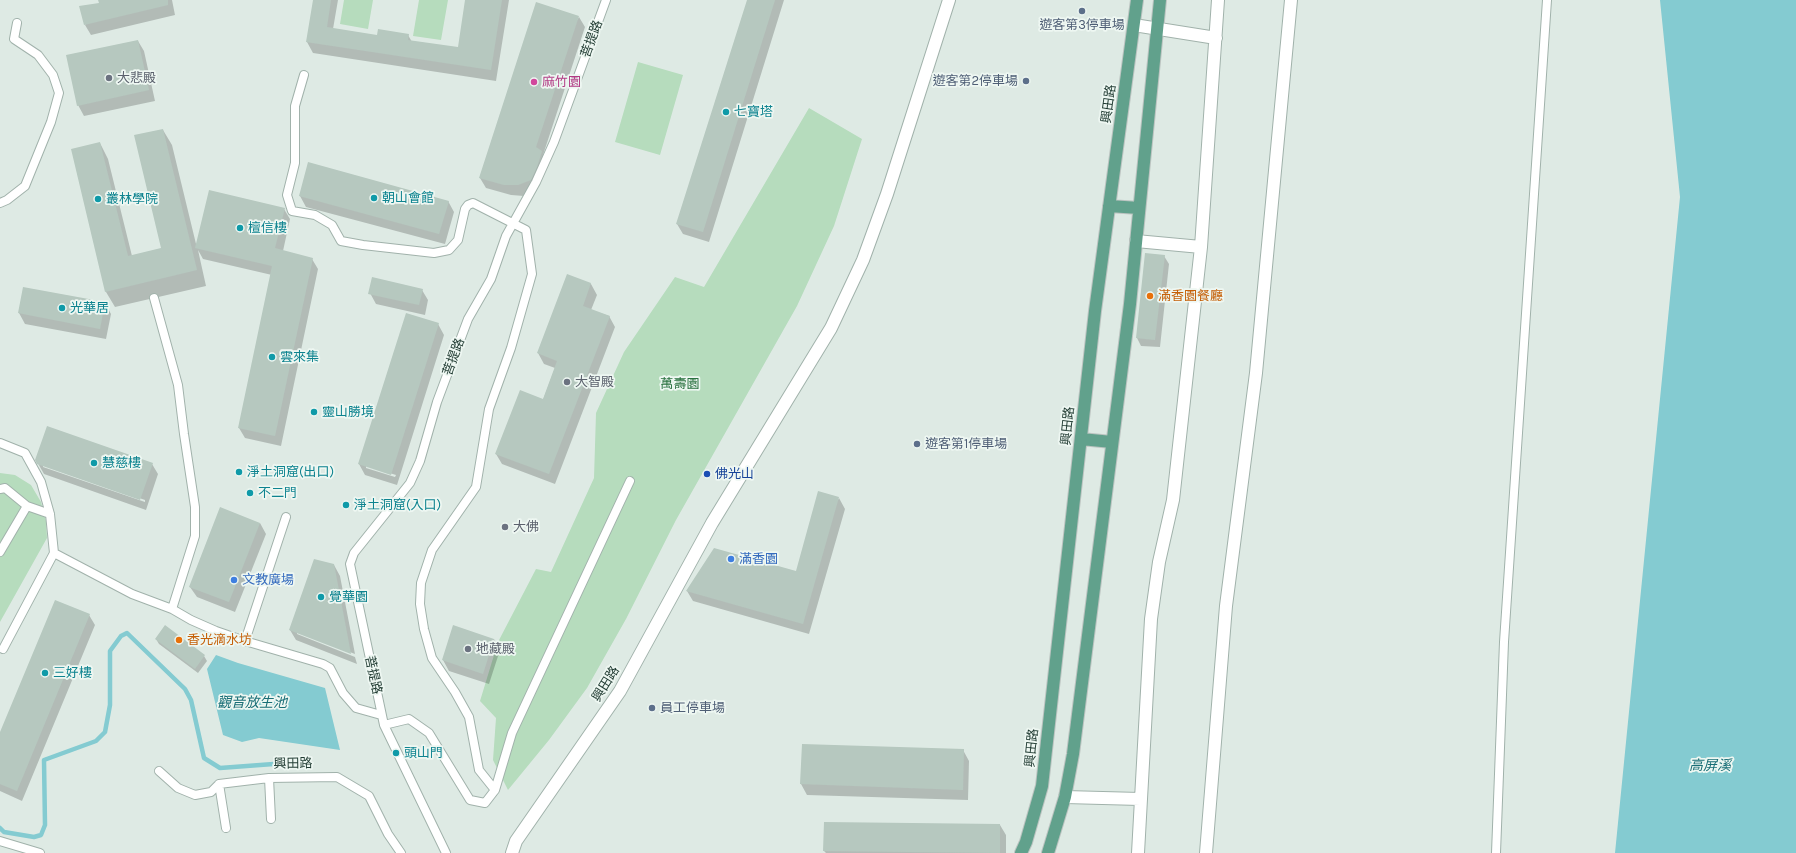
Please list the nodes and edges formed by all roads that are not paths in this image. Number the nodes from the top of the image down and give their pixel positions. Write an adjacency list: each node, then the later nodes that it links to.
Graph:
1 (606, 0): 16 (lane, 菩提路)
2 (949, 0): 47 (street, 興田路)
3 (1137, 0): 9 (main road, 興田路)
4 (1160, 0): 10 (main road)
5 (1218, 0): 11 (street)
6 (1291, 0): 51 (street)
7 (1547, 0): 52 (lane)
8 (17, 23): 13 (lane)
9 (1134, 25): 10 (street); 14 (main road, 興田路)
10 (1157, 29): 11 (street); 15 (main road)
11 (1216, 38): 18 (street)
12 (304, 75): 16 (lane)
13 (0, 203)
14 (1109, 206): 15 (main road); 20 (main road, 興田路)
15 (1139, 208): 17 (main road)
16 (512, 224): 33 (lane, 菩提路); 38 (lane)
17 (1136, 241): 18 (street); 21 (main road)
18 (1201, 247): 40 (street)
19 (154, 298): 30 (lane)
20 (1081, 439): 21 (main road); 48 (main road, 興田路)
21 (1112, 442): 39 (main road)
22 (0, 443): 26 (lane)
23 (630, 481): 38 (lane)
24 (0, 489): 25 (lane)
25 (26, 506): 26 (lane); 28 (lane)
26 (50, 514): 29 (lane)
27 (286, 517): 31 (lane)
28 (0, 552)
29 (54, 552): 30 (lane); 32 (lane)
30 (172, 609): 31 (lane)
31 (245, 641): 33 (lane)
32 (3, 649)
33 (381, 715): 34 (lane, 菩提路)
34 (384, 725): 38 (lane); 46 (lane, 菩提路)
35 (159, 771): 37 (lane, 興田路)
36 (269, 778): 37 (lane, 興田路); 41 (lane); 45 (lane, 興田路)
37 (219, 784): 42 (lane)
38 (495, 790)
39 (1065, 797): 40 (street); 49 (main road)
40 (1140, 799): 50 (street)
41 (271, 819)
42 (226, 828)
43 (0, 841): 44 (lane)
44 (40, 853)
45 (400, 853)
46 (446, 853)
47 (512, 853)
48 (1021, 853)
49 (1048, 853)
50 (1138, 853)
51 (1206, 853)
52 (1496, 853)

